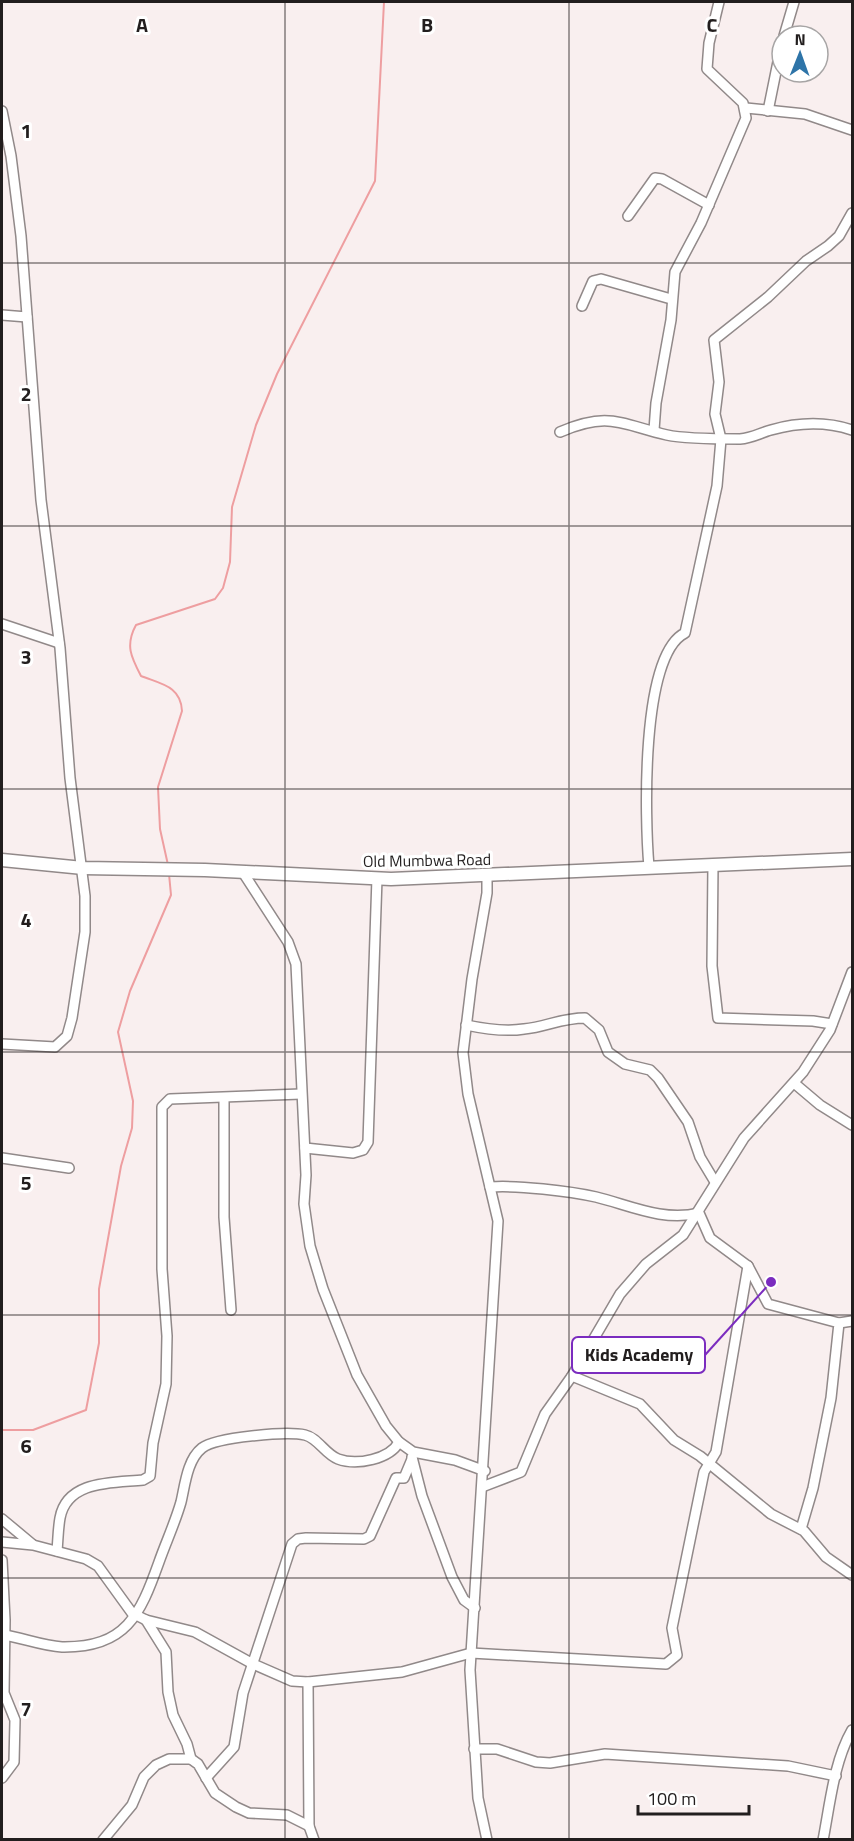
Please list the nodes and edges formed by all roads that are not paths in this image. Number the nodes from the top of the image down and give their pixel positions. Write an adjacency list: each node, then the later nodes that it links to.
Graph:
1 (719, 2): 5 (street)
2 (794, 2): 3 (street)
3 (788, 24)
4 (773, 84): 7 (street)
5 (746, 108): 7 (street); 10 (street)
6 (2, 111): 9 (street)
7 (768, 111): 8 (street)
8 (852, 130)
9 (6, 156): 16 (street)
10 (709, 205): 12 (street); 13 (street)
11 (852, 213): 20 (street)
12 (628, 216)
13 (672, 299): 14 (street); 17 (street)
14 (582, 306)
15 (2, 315): 16 (street)
16 (27, 317): 22 (street)
17 (654, 430): 19 (street); 20 (street)
18 (852, 430): 20 (street)
19 (560, 432)
20 (721, 439): 26 (street)
21 (2, 624): 22 (street)
22 (59, 643): 27 (street)
23 (852, 859): 25 (main road, Old Mumbwa Road)
24 (2, 860): 27 (main road, Old Mumbwa Road)
25 (713, 864): 26 (main road, Old Mumbwa Road); 32 (street)
26 (649, 867): 29 (main road, Old Mumbwa Road)
27 (83, 868): 28 (main road, Old Mumbwa Road); 34 (street)
28 (244, 874): 30 (main road, Old Mumbwa Road); 36 (street)
29 (487, 875): 30 (main road, Old Mumbwa Road); 33 (street)
30 (377, 878): 39 (street)
31 (852, 972): 32 (street)
32 (832, 1024): 35 (street)
33 (466, 1025): 42 (street); 43 (street)
34 (2, 1044)
35 (794, 1083): 38 (street); 42 (street)
36 (301, 1094): 37 (street); 39 (street)
37 (224, 1098): 46 (street); 59 (street)
38 (852, 1125)
39 (305, 1148): 50 (street)
40 (2, 1158): 41 (street)
41 (69, 1168)
42 (715, 1182): 44 (street)
43 (490, 1187): 44 (street); 53 (street)
44 (699, 1213): 45 (street); 49 (street)
45 (748, 1266): 48 (street); 52 (street)
46 (231, 1310)
47 (852, 1321): 48 (street)
48 (839, 1323): 56 (street)
49 (572, 1376): 52 (street); 54 (street)
50 (399, 1442): 51 (street); 63 (street)
51 (412, 1456): 53 (street); 62 (street); 66 (street)
52 (710, 1464): 56 (street); 65 (street)
53 (485, 1471): 54 (street)
54 (483, 1487): 62 (street)
55 (2, 1520): 58 (street)
56 (801, 1529): 61 (street)
57 (2, 1542): 58 (street)
58 (33, 1545): 59 (street)
59 (57, 1551): 63 (street)
60 (2, 1560): 64 (street)
61 (852, 1575)
62 (475, 1608): 65 (street)
63 (141, 1618): 64 (street); 66 (street); 70 (street)
64 (4, 1635): 72 (street)
65 (471, 1653): 67 (street); 69 (street)
66 (253, 1664): 67 (street); 73 (street)
67 (308, 1682): 74 (street)
68 (852, 1730): 71 (street)
69 (474, 1749): 71 (street); 77 (street)
70 (190, 1759): 73 (street); 75 (street)
71 (836, 1776): 78 (street)
72 (2, 1778)
73 (206, 1778): 74 (street)
74 (309, 1826): 76 (street)
75 (103, 1839)
76 (314, 1839)
77 (487, 1839)
78 (824, 1839)

